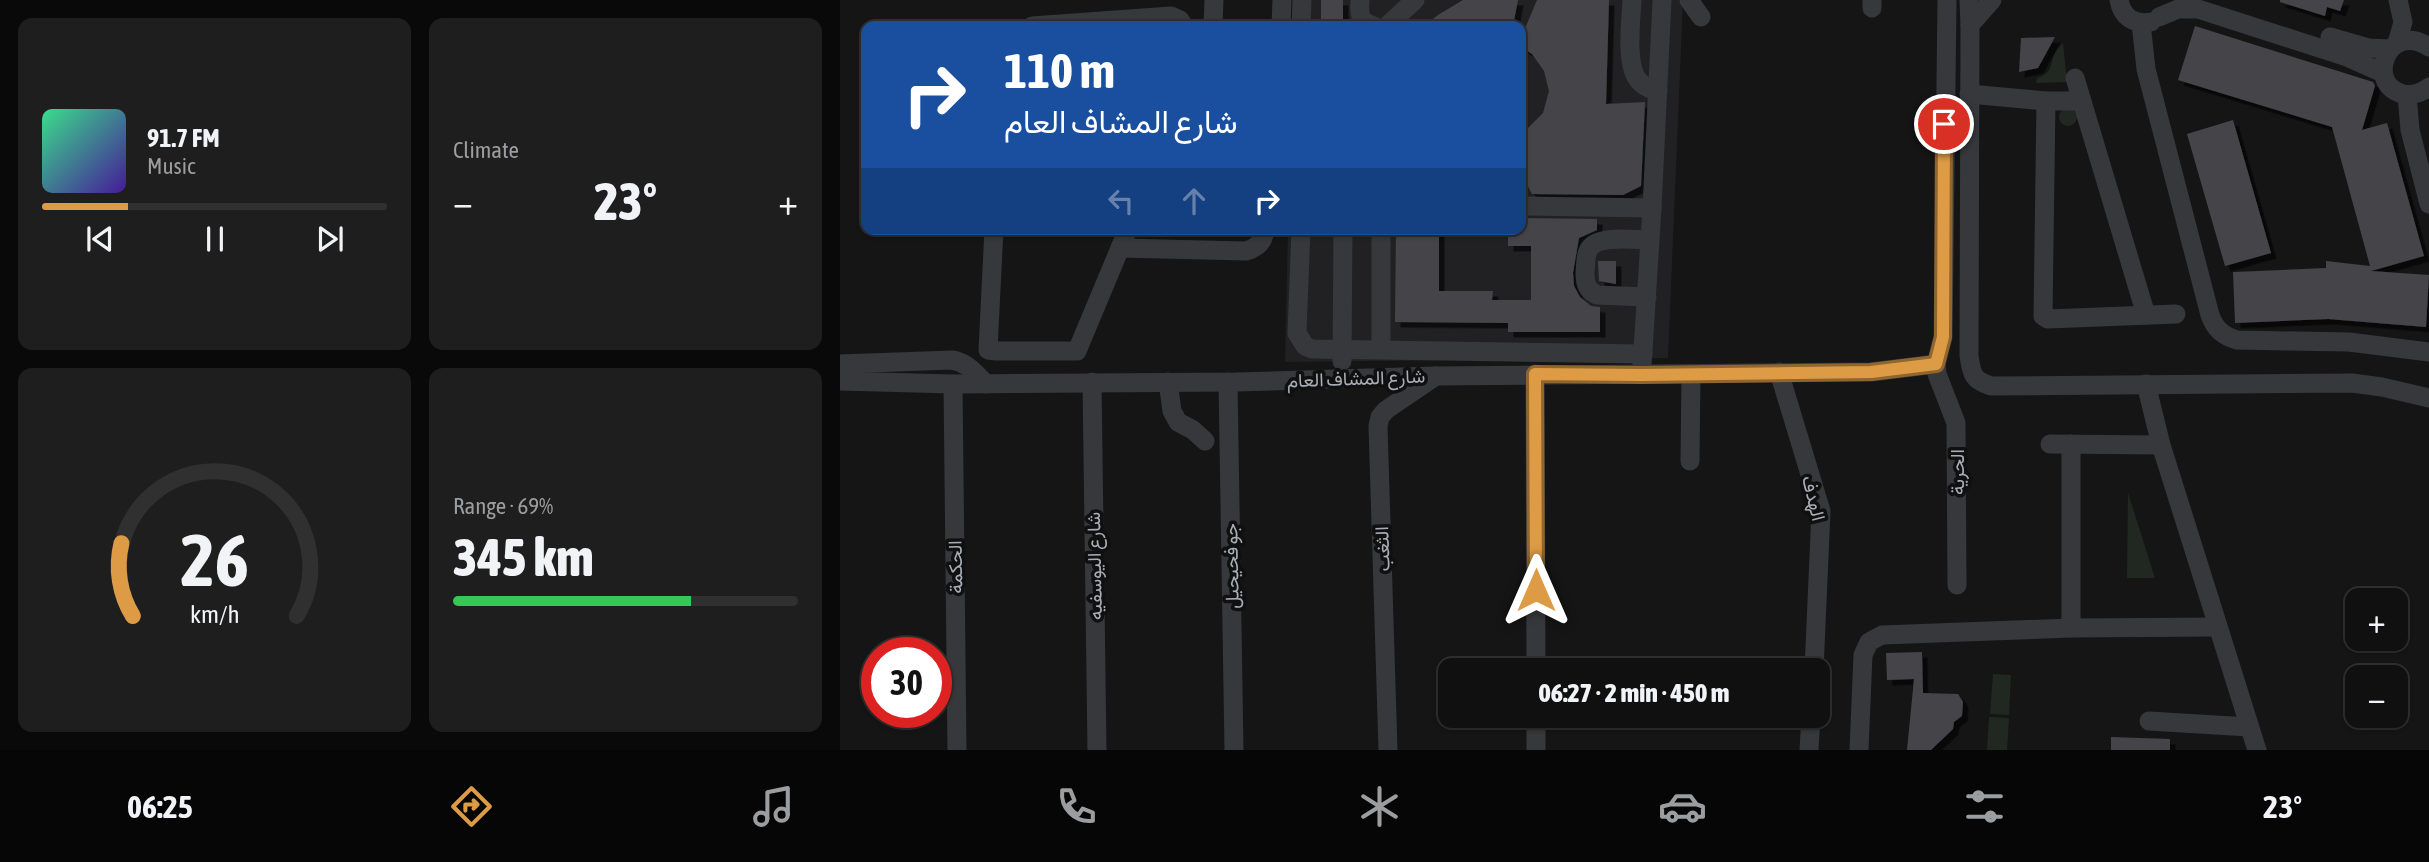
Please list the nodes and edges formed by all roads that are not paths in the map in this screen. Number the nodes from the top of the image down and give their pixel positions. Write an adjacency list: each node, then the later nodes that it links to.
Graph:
1 (1214, 0): 20 (street)
2 (1282, 0): 21 (street)
3 (1302, 0): 22 (street)
4 (1360, 0): 23 (street)
5 (1415, 0): 24 (street)
6 (1632, 0): 31 (street)
7 (1662, 0): 31 (street)
8 (1689, 0): 17 (street)
9 (1947, 0): 58 (street)
10 (1969, 0): 25 (street)
11 (1992, 0): 25 (street)
12 (2119, 0): 16 (street)
13 (2212, 0): 27 (street)
14 (2398, 0): 27 (street)
15 (2408, 0): 26 (street)
16 (2156, 13): 28 (street); 54 (street)
17 (1701, 17)
18 (1102, 21): 19 (street)
19 (1181, 21)
20 (1213, 21)
21 (1282, 21)
22 (1301, 21)
23 (1363, 21)
24 (1392, 21)
25 (1969, 25): 34 (street)
26 (2425, 45): 27 (street)
27 (2394, 46): 28 (street)
28 (2383, 73): 32 (street)
29 (2075, 78): 33 (street)
30 (2429, 87): 32 (street)
31 (1658, 91): 38 (street)
32 (2407, 95): 36 (street)
33 (2082, 101): 35 (street); 49 (street)
34 (1970, 102): 35 (street); 63 (street)
35 (2046, 104): 49 (street)
36 (2429, 204)
37 (1526, 206): 38 (street)
38 (1652, 208): 45 (street)
39 (994, 235): 51 (street)
40 (1125, 235): 46 (street)
41 (1264, 235): 46 (street)
42 (1301, 235): 52 (street)
43 (1343, 235): 52 (street)
44 (1381, 235): 50 (street)
45 (1650, 240): 47 (street); 47 (street)
46 (1120, 248): 53 (street)
47 (1647, 297): 55 (street)
48 (2176, 314): 49 (street)
49 (2146, 315)
50 (1381, 349): 52 (street); 55 (street)
51 (988, 350): 53 (street); 71 (street)
52 (1341, 350): 64 (street)
53 (1077, 351): 66 (street)
54 (2429, 352)
55 (1643, 354): 61 (street)
56 (840, 364): 71 (street)
57 (1779, 372): 58 (street, شارع المشاف العام); 59 (street, شارع المشاف العام); 83 (street, الهدف)
58 (1938, 372): 63 (street, شارع المشاف العام); 79 (street, الحرية)
59 (1691, 373): 61 (street, شارع المشاف العام); 78 (street)
60 (1535, 374): 61 (street, شارع المشاف العام); 62 (street, شارع المشاف العام); 82 (street)
61 (1641, 375)
62 (1436, 376): 64 (street, شارع المشاف العام); 91 (street, الثغب)
63 (1976, 378): 72 (street, شارع المشاف العام)
64 (1343, 379): 69 (street, شارع المشاف العام)
65 (840, 381): 70 (street, شارع المشاف العام)
66 (1064, 382): 67 (street, شارع المشاف العام); 71 (street, شارع المشاف العام)
67 (1092, 382): 68 (street, شارع المشاف العام); 89 (street, شارع اليوسفيه)
68 (1168, 382): 69 (street, شارع المشاف العام); 74 (street)
69 (1228, 382): 90 (street, جو فحيحيل)
70 (953, 384): 71 (street, شارع المشاف العام); 88 (street, الحكمة)
71 (986, 384)
72 (2146, 384): 73 (street, شارع المشاف العام); 77 (street)
73 (2429, 398)
74 (1205, 442)
75 (2050, 444): 76 (street)
76 (2071, 444): 77 (street); 81 (street)
77 (2161, 445): 80 (street)
78 (1690, 461)
79 (1957, 585)
80 (2217, 627): 81 (street); 85 (street)
81 (2071, 628): 94 (street)
82 (1536, 658)
83 (1815, 658)
84 (2149, 721): 85 (street)
85 (2249, 727): 95 (street)
86 (1536, 728): 92 (street)
87 (1810, 728): 93 (street)
88 (957, 750)
89 (1097, 750)
90 (1234, 750)
91 (1388, 750)
92 (1536, 750)
93 (1809, 750)
94 (1859, 750)
95 (2257, 750)

